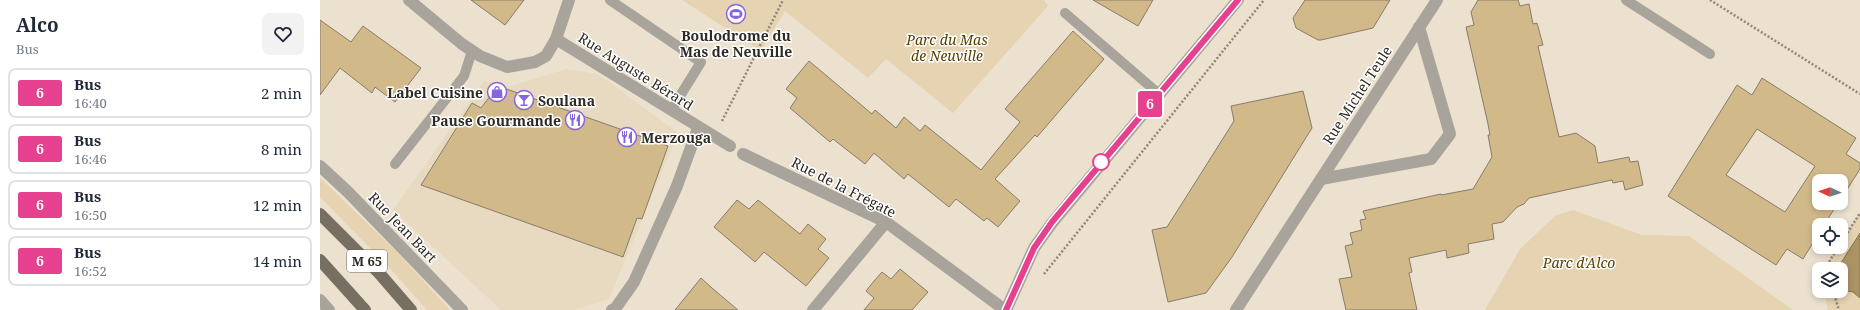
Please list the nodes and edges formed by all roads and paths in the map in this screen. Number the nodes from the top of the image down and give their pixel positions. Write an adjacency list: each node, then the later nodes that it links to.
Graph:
1 (409, 0): 13 (street)
2 (569, 0): 12 (street)
3 (610, 0): 17 (lane)
4 (783, 0): 19 (path)
5 (1238, 0): 15 (street)
6 (1264, 0): 30 (path)
7 (1437, 0): 11 (street, Rue Michel Teule)
8 (1626, 0): 14 (lane)
9 (1710, 0): 16 (path)
10 (1065, 13): 15 (lane)
11 (1419, 28): 24 (street, Rue Michel Teule); 24 (street)
12 (556, 40): 13 (street); 17 (street, Rue Auguste Bérard)
13 (472, 51): 22 (lane)
14 (1710, 54)
15 (1159, 94): 39 (street)
16 (1860, 94)
17 (672, 109): 18 (street, Rue Auguste Bérard)
18 (698, 128): 19 (street, Rue Auguste Bérard); 37 (street, Rue Auguste Bérard)
19 (714, 138): 20 (street, Rue Auguste Bérard)
20 (730, 146)
21 (743, 154): 27 (street, Rue de la Frégate)
22 (395, 164)
23 (320, 166): 36 (street, Rue Jean Bart)
24 (1320, 179): 40 (street, Rue Michel Teule)
25 (1860, 212): 28 (path)
26 (320, 214): 35 (main road, M 65)
27 (886, 222): 38 (street); 39 (street, Rue de la Frégate)
28 (1848, 232)
29 (320, 260): 34 (main road, M 65)
30 (1041, 278)
31 (1835, 298): 41 (path)
32 (320, 300): 33 (street)
33 (329, 310)
34 (365, 310)
35 (411, 310)
36 (462, 310)
37 (612, 310)
38 (813, 310)
39 (1006, 310)
40 (1236, 310)
41 (1839, 310)

